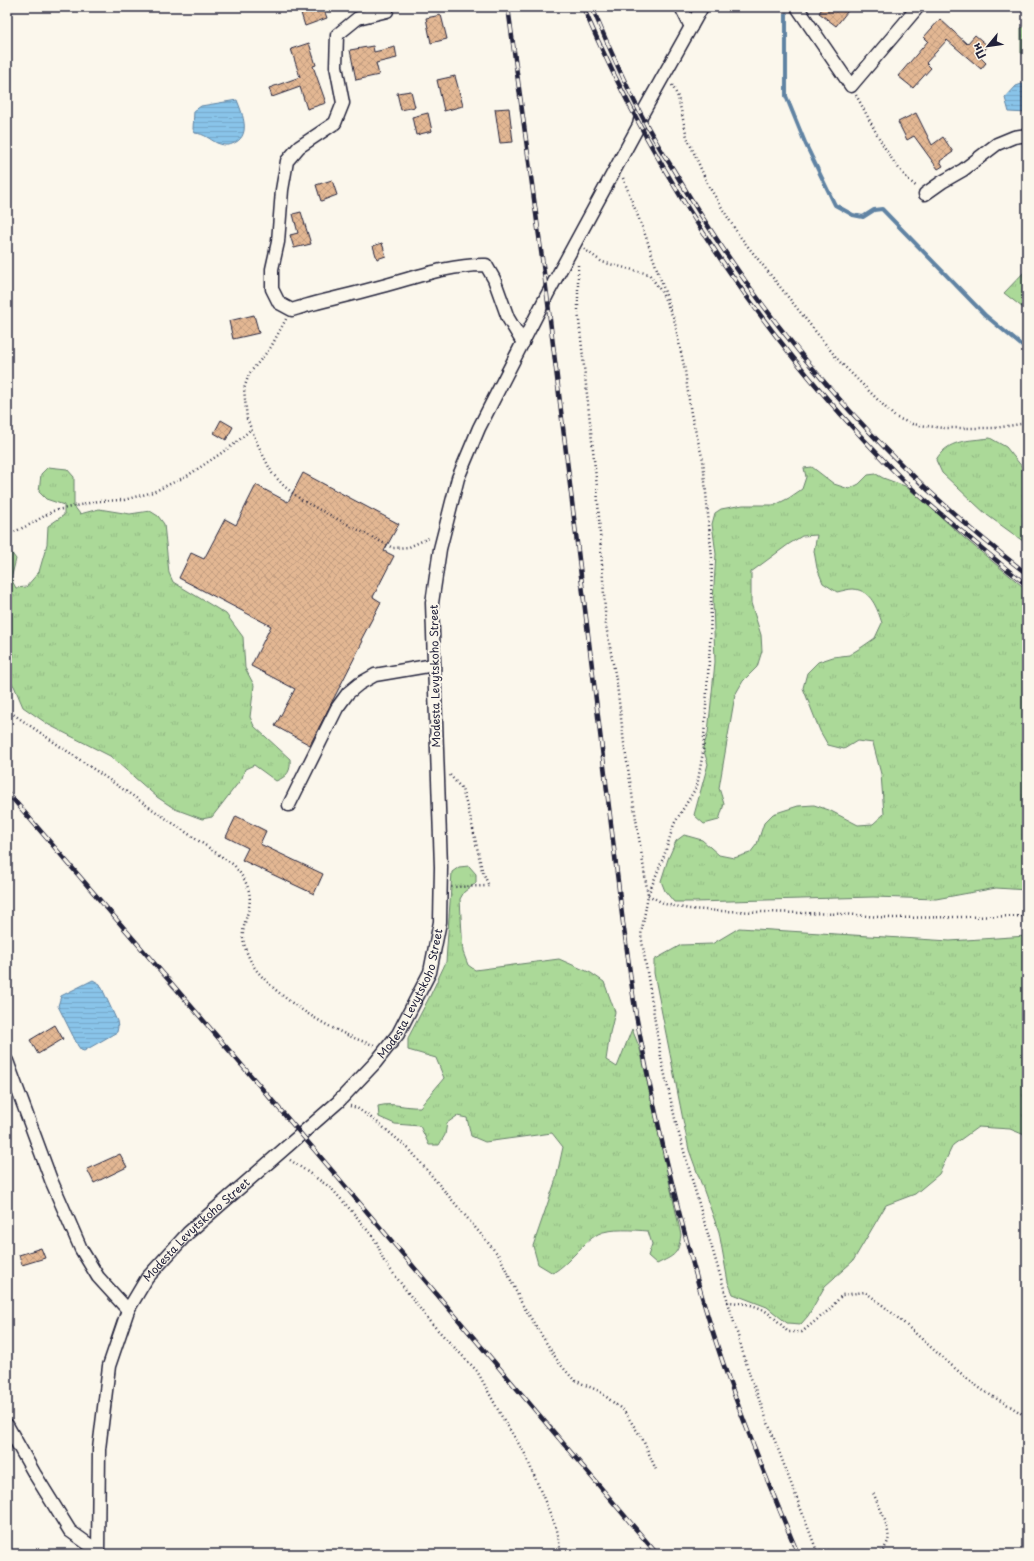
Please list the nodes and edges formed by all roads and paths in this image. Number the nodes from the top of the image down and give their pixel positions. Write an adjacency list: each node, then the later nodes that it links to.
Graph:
1 (681, 7): 6 (street)
2 (702, 7): 6 (street)
3 (797, 7): 8 (street)
4 (918, 7): 8 (street)
5 (387, 11): 14 (street)
6 (691, 27): 7 (street, Modesta Levytskoho Street)
7 (666, 71): 10 (street, Modesta Levytskoho Street); 17 (path)
8 (851, 86): 11 (path)
9 (1027, 135): 11 (street)
10 (617, 163): 12 (street, Modesta Levytskoho Street); 15 (path)
11 (925, 194)
12 (577, 238): 15 (path); 16 (street, Modesta Levytskoho Street)
13 (578, 260): 26 (path)
14 (292, 310): 16 (street); 18 (path)
15 (674, 319): 26 (path)
16 (523, 343): 20 (street, Modesta Levytskoho Street)
17 (1027, 423)
18 (251, 428): 19 (path); 20 (path)
19 (7, 535)
20 (443, 537): 21 (street, Modesta Levytskoho Street)
21 (434, 665): 23 (street, Modesta Levytskoho Street); 24 (street)
22 (7, 710): 28 (path)
23 (437, 760): 25 (street, Modesta Levytskoho Street); 25 (path)
24 (289, 805)
25 (440, 888): 28 (street, Modesta Levytskoho Street)
26 (648, 895): 27 (path); 32 (path)
27 (1027, 916)
28 (386, 1049): 30 (street, Modesta Levytskoho Street)
29 (7, 1061): 33 (street)
30 (338, 1102): 31 (street, Modesta Levytskoho Street); 36 (path)
31 (281, 1151): 33 (street, Modesta Levytskoho Street); 40 (path)
32 (727, 1302): 34 (path); 38 (path)
33 (128, 1310): 39 (street, Modesta Levytskoho Street)
34 (1027, 1418)
35 (7, 1425): 39 (street)
36 (658, 1472)
37 (873, 1493): 38 (path)
38 (816, 1550): 41 (path)
39 (98, 1553)
40 (561, 1554)
41 (818, 1554)

